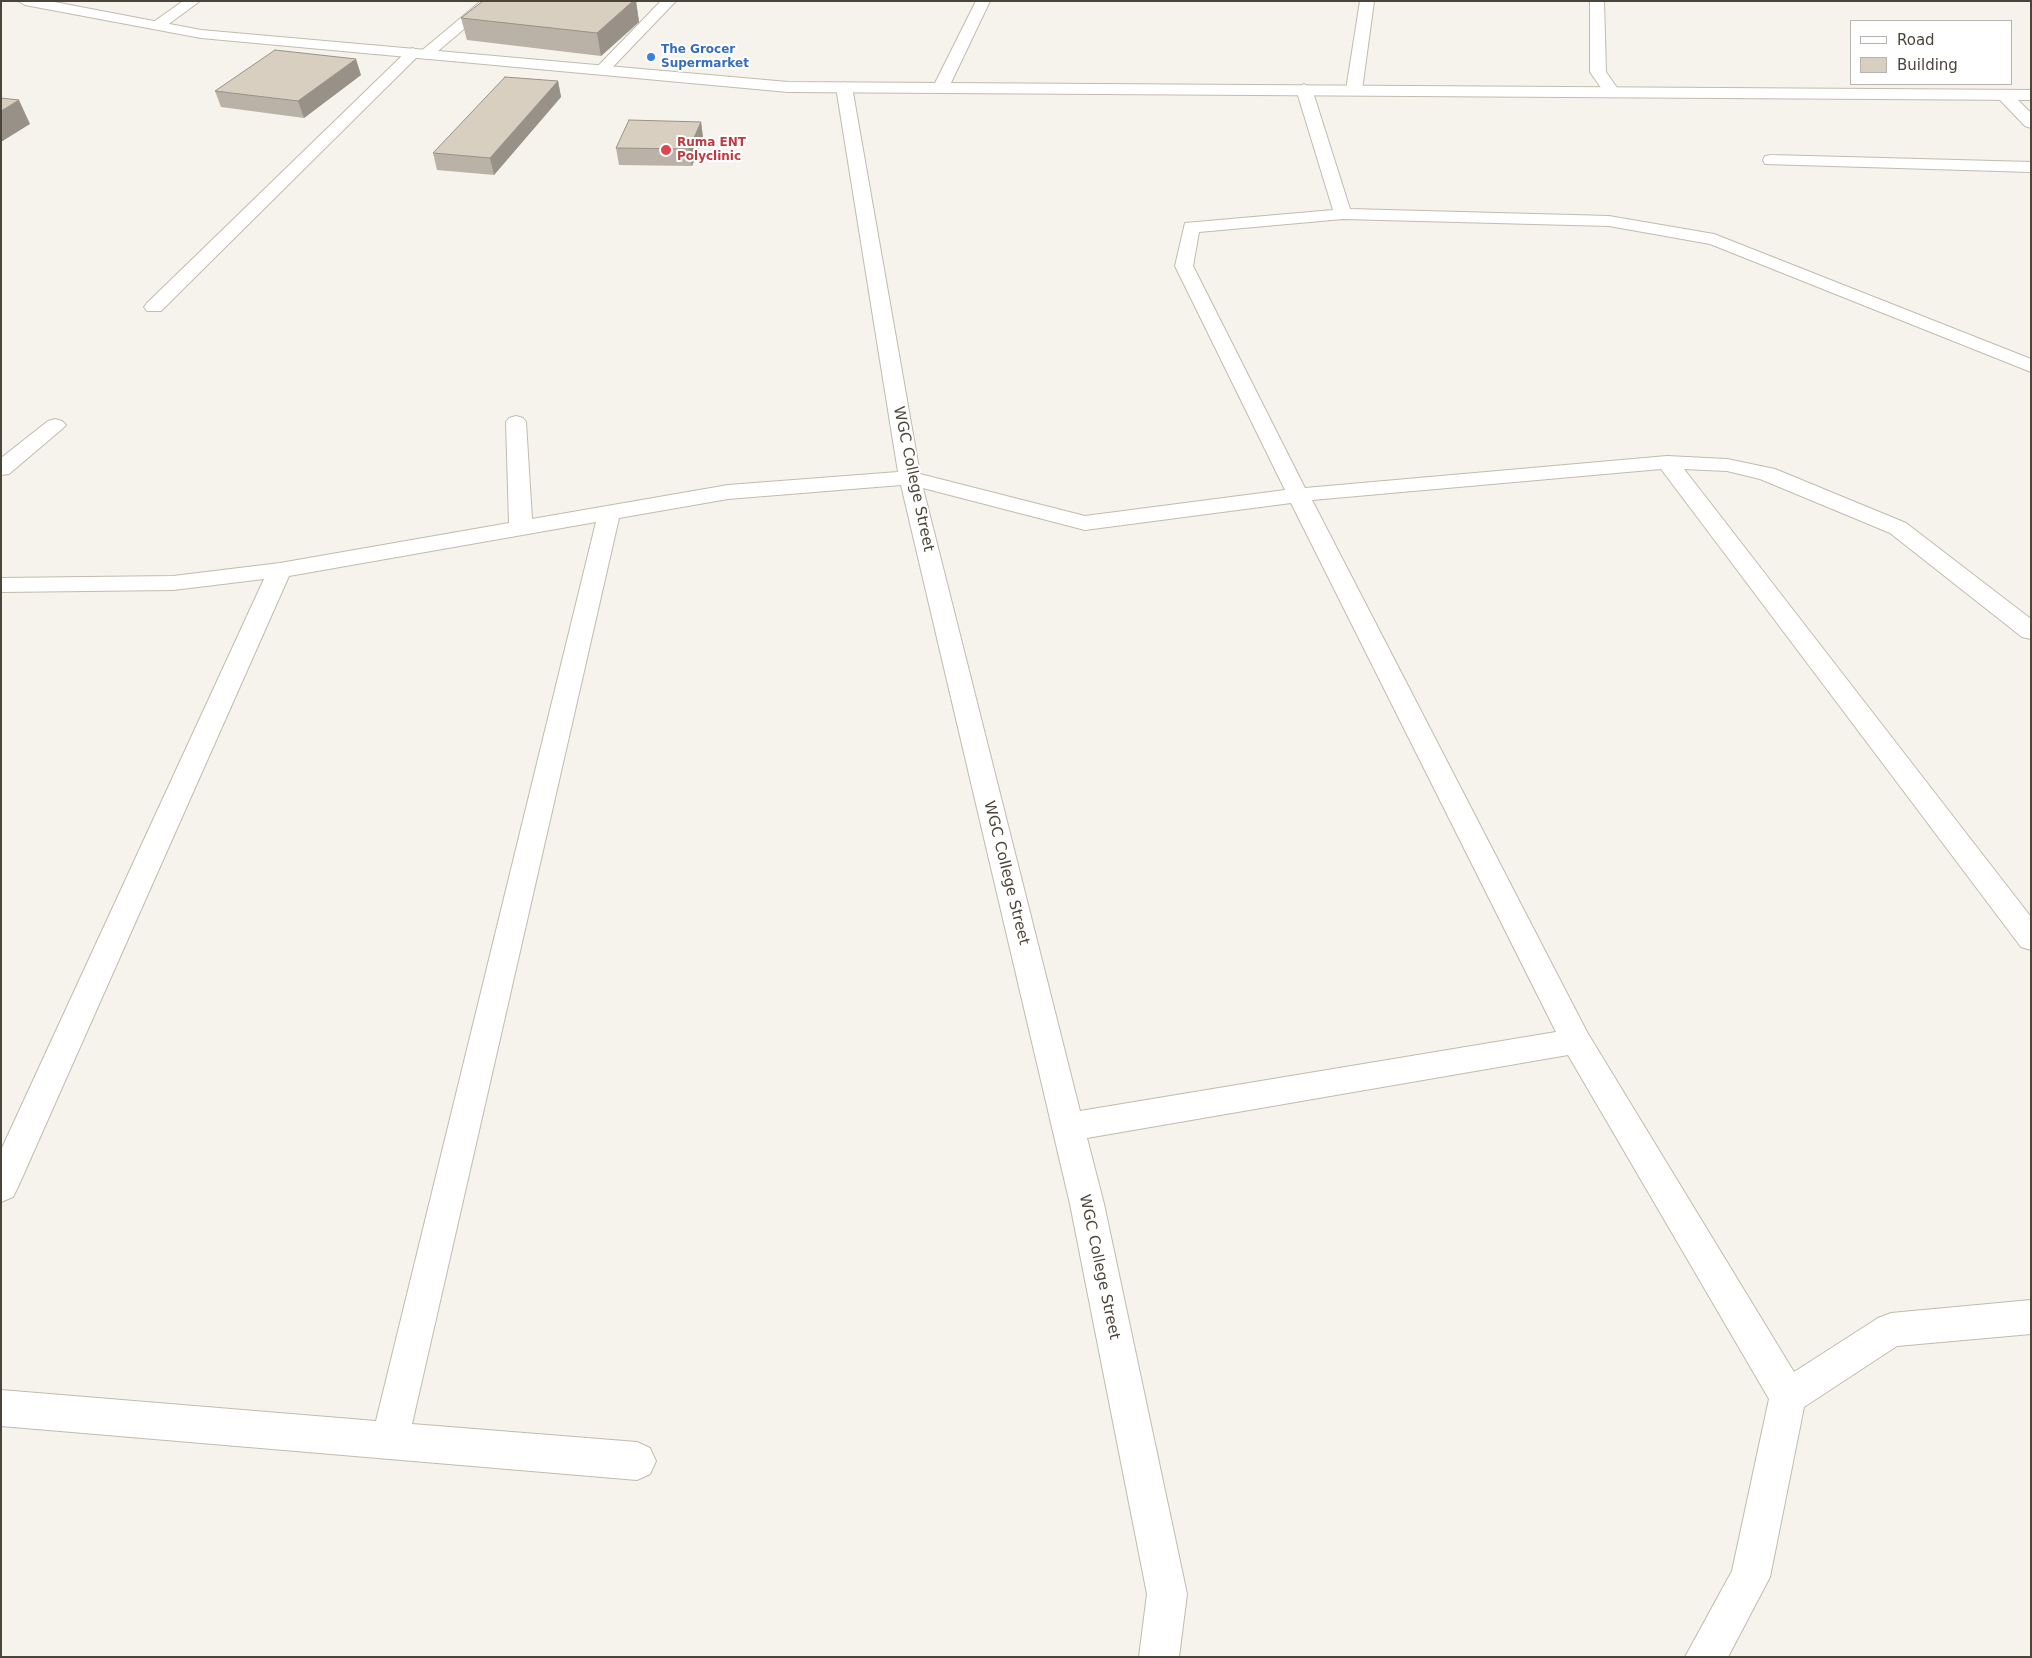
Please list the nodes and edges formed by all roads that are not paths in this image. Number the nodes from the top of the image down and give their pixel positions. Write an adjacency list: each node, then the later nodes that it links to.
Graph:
1 (25, 1): 8 (street)
2 (193, 1): 8 (street)
3 (490, 1): 9 (street)
4 (669, 1): 10 (street)
5 (983, 1): 12 (street)
6 (1366, 1): 14 (street)
7 (1597, 1): 15 (street)
8 (157, 26): 9 (street)
9 (420, 54): 10 (street); 22 (street)
10 (602, 70): 11 (street)
11 (844, 87): 12 (street); 28 (street, WGC College Street)
12 (941, 87): 13 (street)
13 (1304, 89): 14 (street); 21 (street)
14 (1354, 90): 15 (street)
15 (1612, 92): 16 (street)
16 (2004, 95): 17 (street); 18 (street)
17 (2031, 95)
18 (2031, 123)
19 (1771, 160): 20 (street)
20 (2031, 167)
21 (1343, 214): 23 (street); 29 (street)
22 (154, 307)
23 (2031, 366)
24 (516, 422): 31 (street)
25 (55, 425): 27 (street)
26 (1667, 462): 29 (street); 34 (street); 35 (street)
27 (1, 469)
28 (910, 478): 29 (street); 30 (street); 37 (street, WGC College Street)
29 (1298, 495): 36 (street)
30 (609, 513): 31 (street); 42 (street)
31 (521, 529): 32 (street)
32 (280, 570): 33 (street); 38 (street)
33 (1, 585)
34 (2031, 631)
35 (2031, 939)
36 (1576, 1041): 37 (street); 40 (street)
37 (1068, 1127): 44 (street, WGC College Street)
38 (1, 1188)
39 (2031, 1317): 40 (street)
40 (1788, 1396): 45 (street)
41 (1, 1408): 42 (street)
42 (390, 1439): 43 (street)
43 (637, 1461)
44 (1159, 1657)
45 (1705, 1657)

